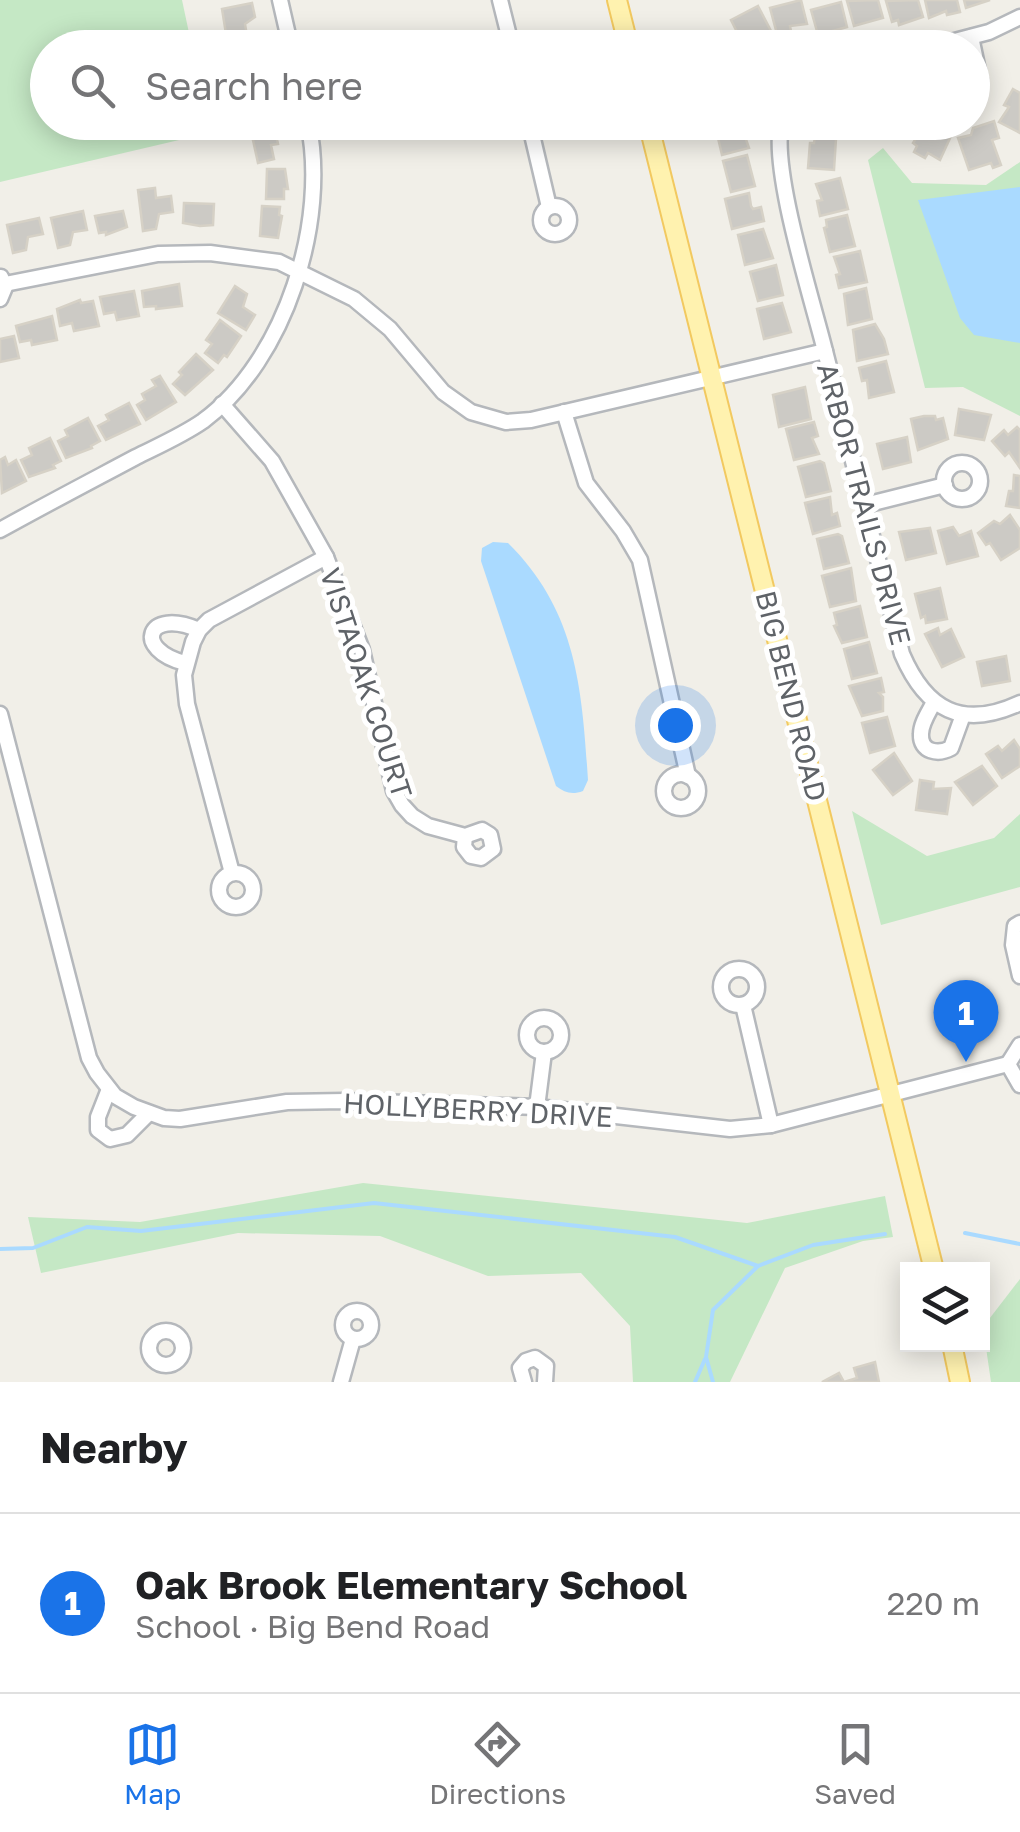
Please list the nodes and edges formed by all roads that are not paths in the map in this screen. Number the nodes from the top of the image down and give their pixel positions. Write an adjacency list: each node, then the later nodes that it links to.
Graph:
1 (280, 0): 5 (street)
2 (500, 0): 6 (street)
3 (620, 1): 7 (main road)
4 (1020, 17): 8 (street)
5 (287, 30)
6 (508, 30)
7 (626, 30)
8 (989, 30)
9 (309, 140): 14 (street)
10 (533, 140): 13 (street)
11 (652, 140): 17 (main road, BIG BEND ROAD)
12 (778, 140): 16 (street)
13 (549, 207)
14 (300, 270): 15 (street, ARBOR TRAILS DRIVE); 18 (street); 19 (street, ARBOR TRAILS DRIVE)
15 (2, 286)
16 (825, 351): 17 (street, ARBOR TRAILS DRIVE); 21 (street, ARBOR TRAILS DRIVE)
17 (712, 378): 19 (street, ARBOR TRAILS DRIVE); 41 (main road, BIG BEND ROAD)
18 (222, 404): 22 (street); 23 (street, VISTAOAK COURT)
19 (564, 412): 30 (street)
20 (944, 486): 21 (street)
21 (864, 505): 26 (street, ARBOR TRAILS DRIVE)
22 (0, 530)
23 (326, 557): 24 (street); 31 (street, VISTAOAK COURT)
24 (199, 630): 25 (street); 25 (street)
25 (185, 662): 32 (street)
26 (934, 702): 29 (street); 29 (street)
27 (1020, 703): 29 (street)
28 (0, 714): 40 (street)
29 (963, 715)
30 (688, 776)
31 (465, 836)
32 (232, 873)
33 (1020, 923): 34 (street)
34 (1020, 976)
35 (743, 1004): 44 (street)
36 (1020, 1045): 38 (street)
37 (544, 1052): 42 (street)
38 (1008, 1064): 39 (street); 41 (street, HOLLYBERRY DRIVE)
39 (1020, 1085)
40 (110, 1089): 43 (street, HOLLYBERRY DRIVE); 43 (street)
41 (889, 1094): 44 (street, HOLLYBERRY DRIVE); 45 (main road, BIG BEND ROAD)
42 (536, 1108): 43 (street, HOLLYBERRY DRIVE); 44 (street, HOLLYBERRY DRIVE)
43 (149, 1113)
44 (772, 1125)
45 (932, 1262)
46 (352, 1339): 50 (street)
47 (954, 1352): 53 (main road)
48 (172, 1365): 49 (street)
49 (171, 1382)
50 (341, 1382)
51 (524, 1382): 52 (street)
52 (544, 1382)
53 (960, 1382)

